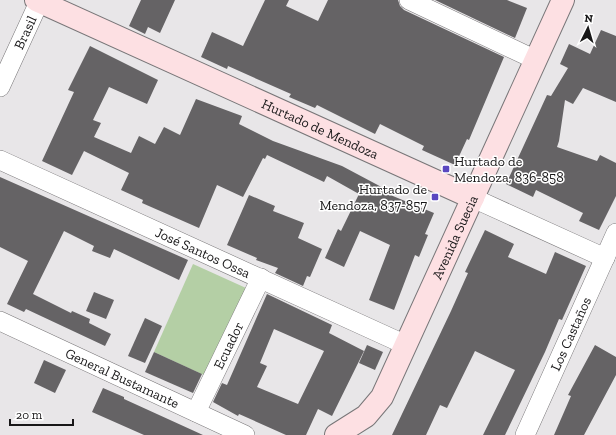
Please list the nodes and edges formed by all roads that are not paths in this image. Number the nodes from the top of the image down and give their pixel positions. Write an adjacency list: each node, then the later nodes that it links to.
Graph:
1 (39, 0): 5 (street, Brasil); 7 (main road, Hurtado de Mendoza)
2 (409, 0): 4 (street)
3 (563, 0): 4 (main road, Avenida Suecia)
4 (536, 60): 7 (main road, Avenida Suecia)
5 (0, 88)
6 (0, 160): 10 (street, José Santos Ossa)
7 (472, 198): 9 (street, Hurtado de Mendoza); 12 (main road, Avenida Suecia)
8 (616, 233): 9 (street, Los Castaños)
9 (605, 258): 16 (street, Los Castaños)
10 (261, 278): 12 (street, José Santos Ossa); 13 (street, Ecuador)
11 (0, 321): 13 (street, General Bustamante)
12 (406, 345): 15 (main road, Avenida Suecia)
13 (196, 412): 14 (street, General Bustamante)
14 (245, 435)
15 (336, 435)
16 (525, 435)

